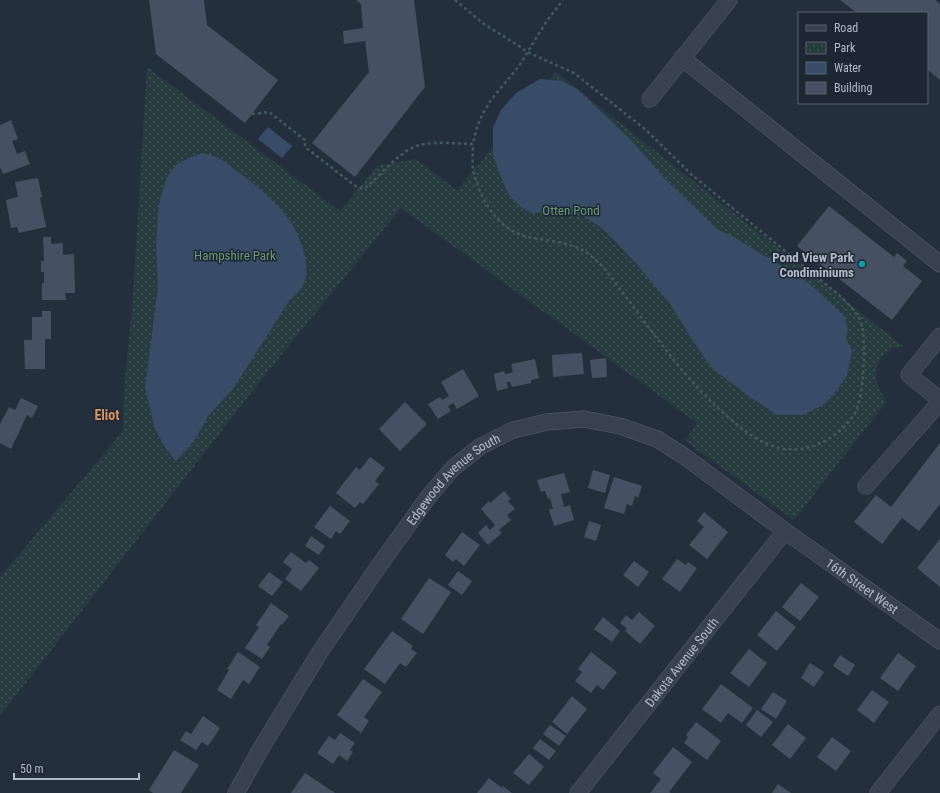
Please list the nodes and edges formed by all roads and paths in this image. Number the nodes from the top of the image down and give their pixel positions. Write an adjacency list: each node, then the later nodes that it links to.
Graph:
1 (455, 0): 4 (path)
2 (564, 0): 4 (path)
3 (729, 0): 5 (street)
4 (527, 52): 8 (path); 8 (path)
5 (682, 58): 6 (street); 9 (street)
6 (650, 99)
7 (252, 114): 8 (path)
8 (473, 144)
9 (940, 264)
10 (940, 336): 11 (street)
11 (940, 401): 12 (street)
12 (866, 486)
13 (785, 531): 14 (street, 16th Street West); 16 (street, Edgewood Avenue South); 17 (street, Dakota Avenue South)
14 (940, 641)
15 (940, 714): 18 (street)
16 (236, 793)
17 (578, 793)
18 (878, 793)

